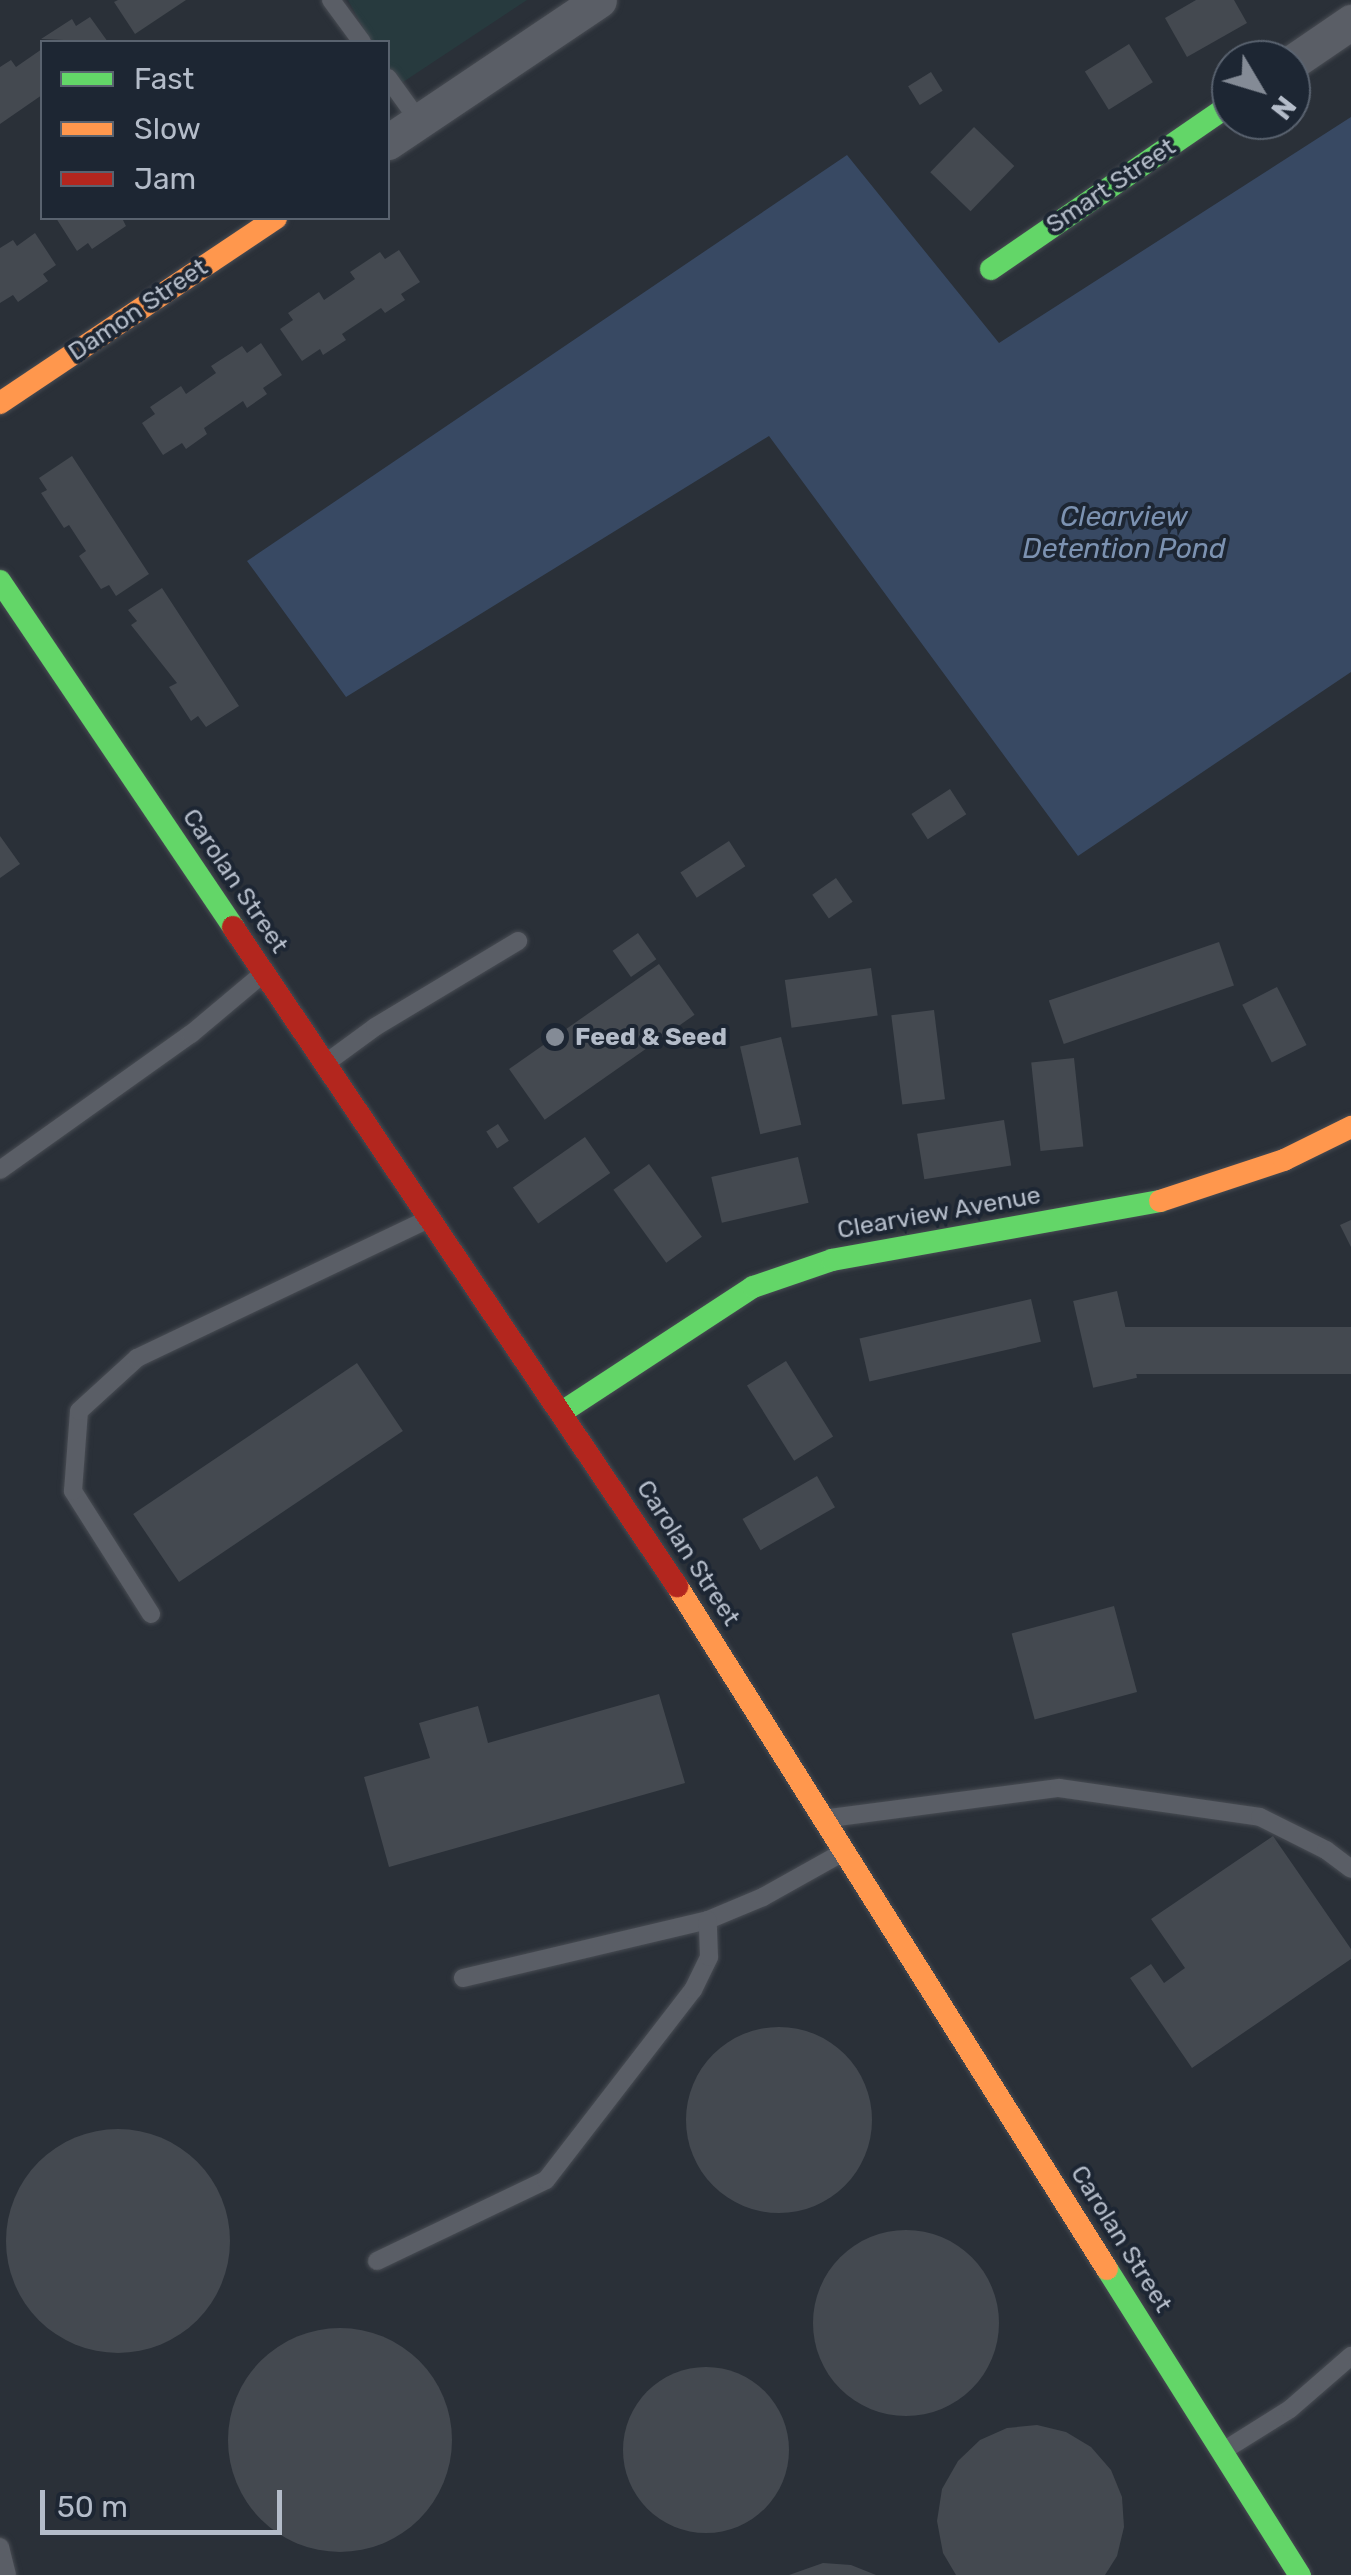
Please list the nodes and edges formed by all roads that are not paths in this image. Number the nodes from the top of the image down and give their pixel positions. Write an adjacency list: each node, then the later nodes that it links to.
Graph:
1 (331, 0): 4 (lane)
2 (599, 0): 8 (street)
3 (1351, 22): 5 (street)
4 (361, 40)
5 (1311, 49)
6 (390, 81): 8 (lane)
7 (1211, 118): 11 (street, Smart Street)
8 (419, 121): 9 (street)
9 (390, 141)
10 (273, 220): 12 (street, Damon Street)
11 (991, 269)
12 (0, 403)
13 (0, 582): 15 (street, Carolan Street)
14 (518, 941): 16 (lane)
15 (264, 972): 16 (street, Carolan Street); 18 (lane)
16 (326, 1063): 19 (street, Carolan Street)
17 (1351, 1127): 20 (street, Clearview Avenue)
18 (0, 1170)
19 (431, 1218): 20 (street, Carolan Street); 21 (lane)
20 (562, 1412): 22 (street, Carolan Street)
21 (151, 1614)
22 (824, 1819): 23 (street, Carolan Street); 24 (lane)
23 (845, 1851): 25 (lane); 29 (street, Carolan Street)
24 (1351, 1869)
25 (708, 1920): 26 (lane); 27 (lane)
26 (462, 1978)
27 (377, 2261)
28 (1351, 2356): 29 (lane)
29 (1222, 2452): 32 (street, Carolan Street)
30 (0, 2547): 31 (lane)
31 (7, 2575)
32 (1300, 2575)

